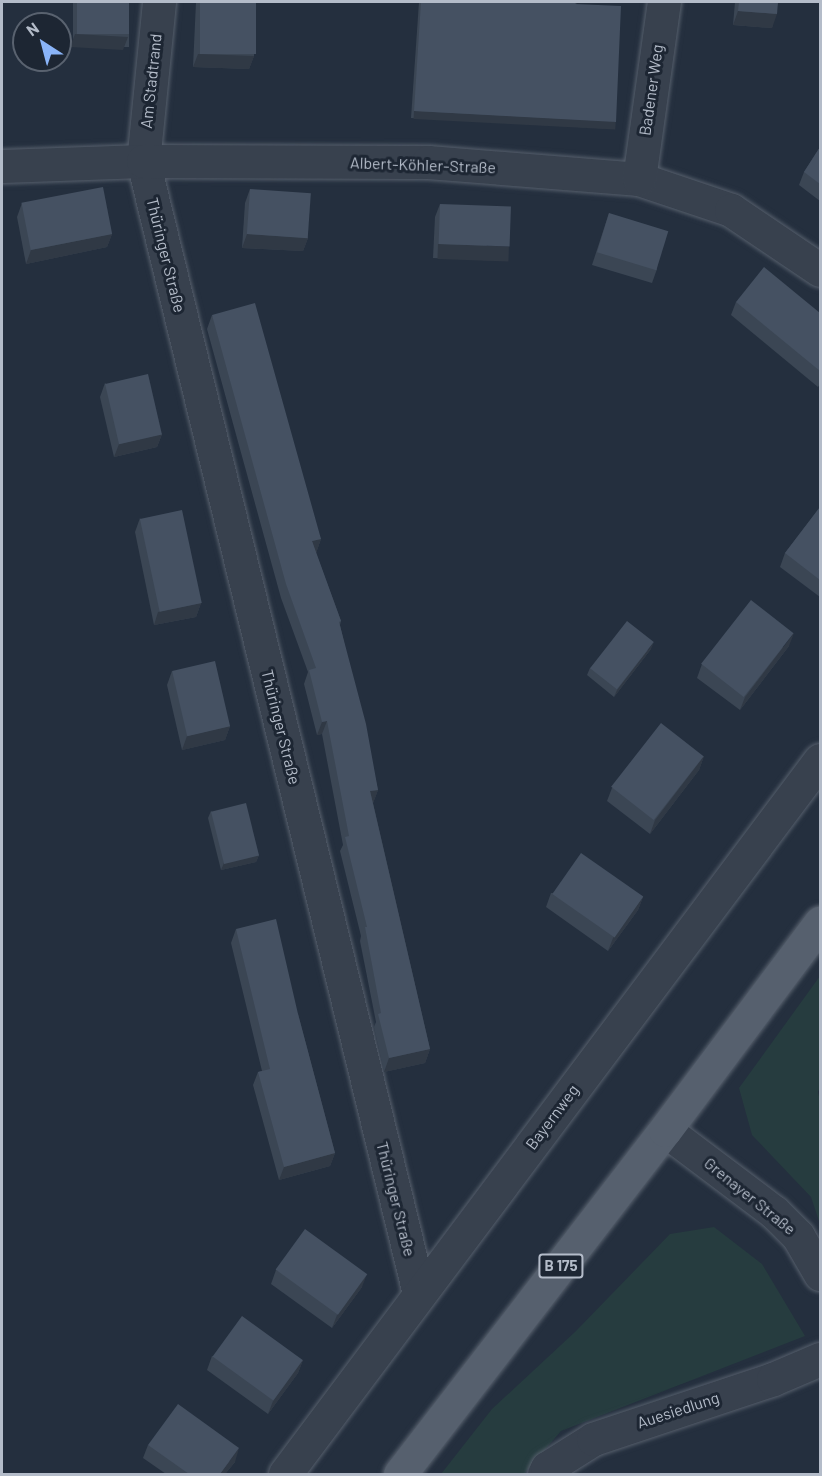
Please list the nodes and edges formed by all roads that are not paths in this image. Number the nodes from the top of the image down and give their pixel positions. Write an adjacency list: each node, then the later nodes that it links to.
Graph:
1 (159, 2): 3 (street, Am Stadtrand)
2 (664, 2): 5 (street, Badener Weg)
3 (143, 161): 4 (street, Albert-Köhler-Straße); 5 (street, Albert-Köhler-Straße); 11 (street, Thüringer Straße)
4 (2, 166)
5 (639, 179): 6 (street, Albert-Köhler-Straße)
6 (820, 270)
7 (820, 760): 11 (street, Bayernweg)
8 (820, 923): 9 (main road, B 175)
9 (665, 1130): 10 (street, Grenayer Straße); 14 (main road, B 175)
10 (820, 1274)
11 (419, 1293): 13 (street, Bayernweg)
12 (820, 1359): 15 (street, Auesiedlung)
13 (285, 1474)
14 (400, 1474)
15 (544, 1474)

